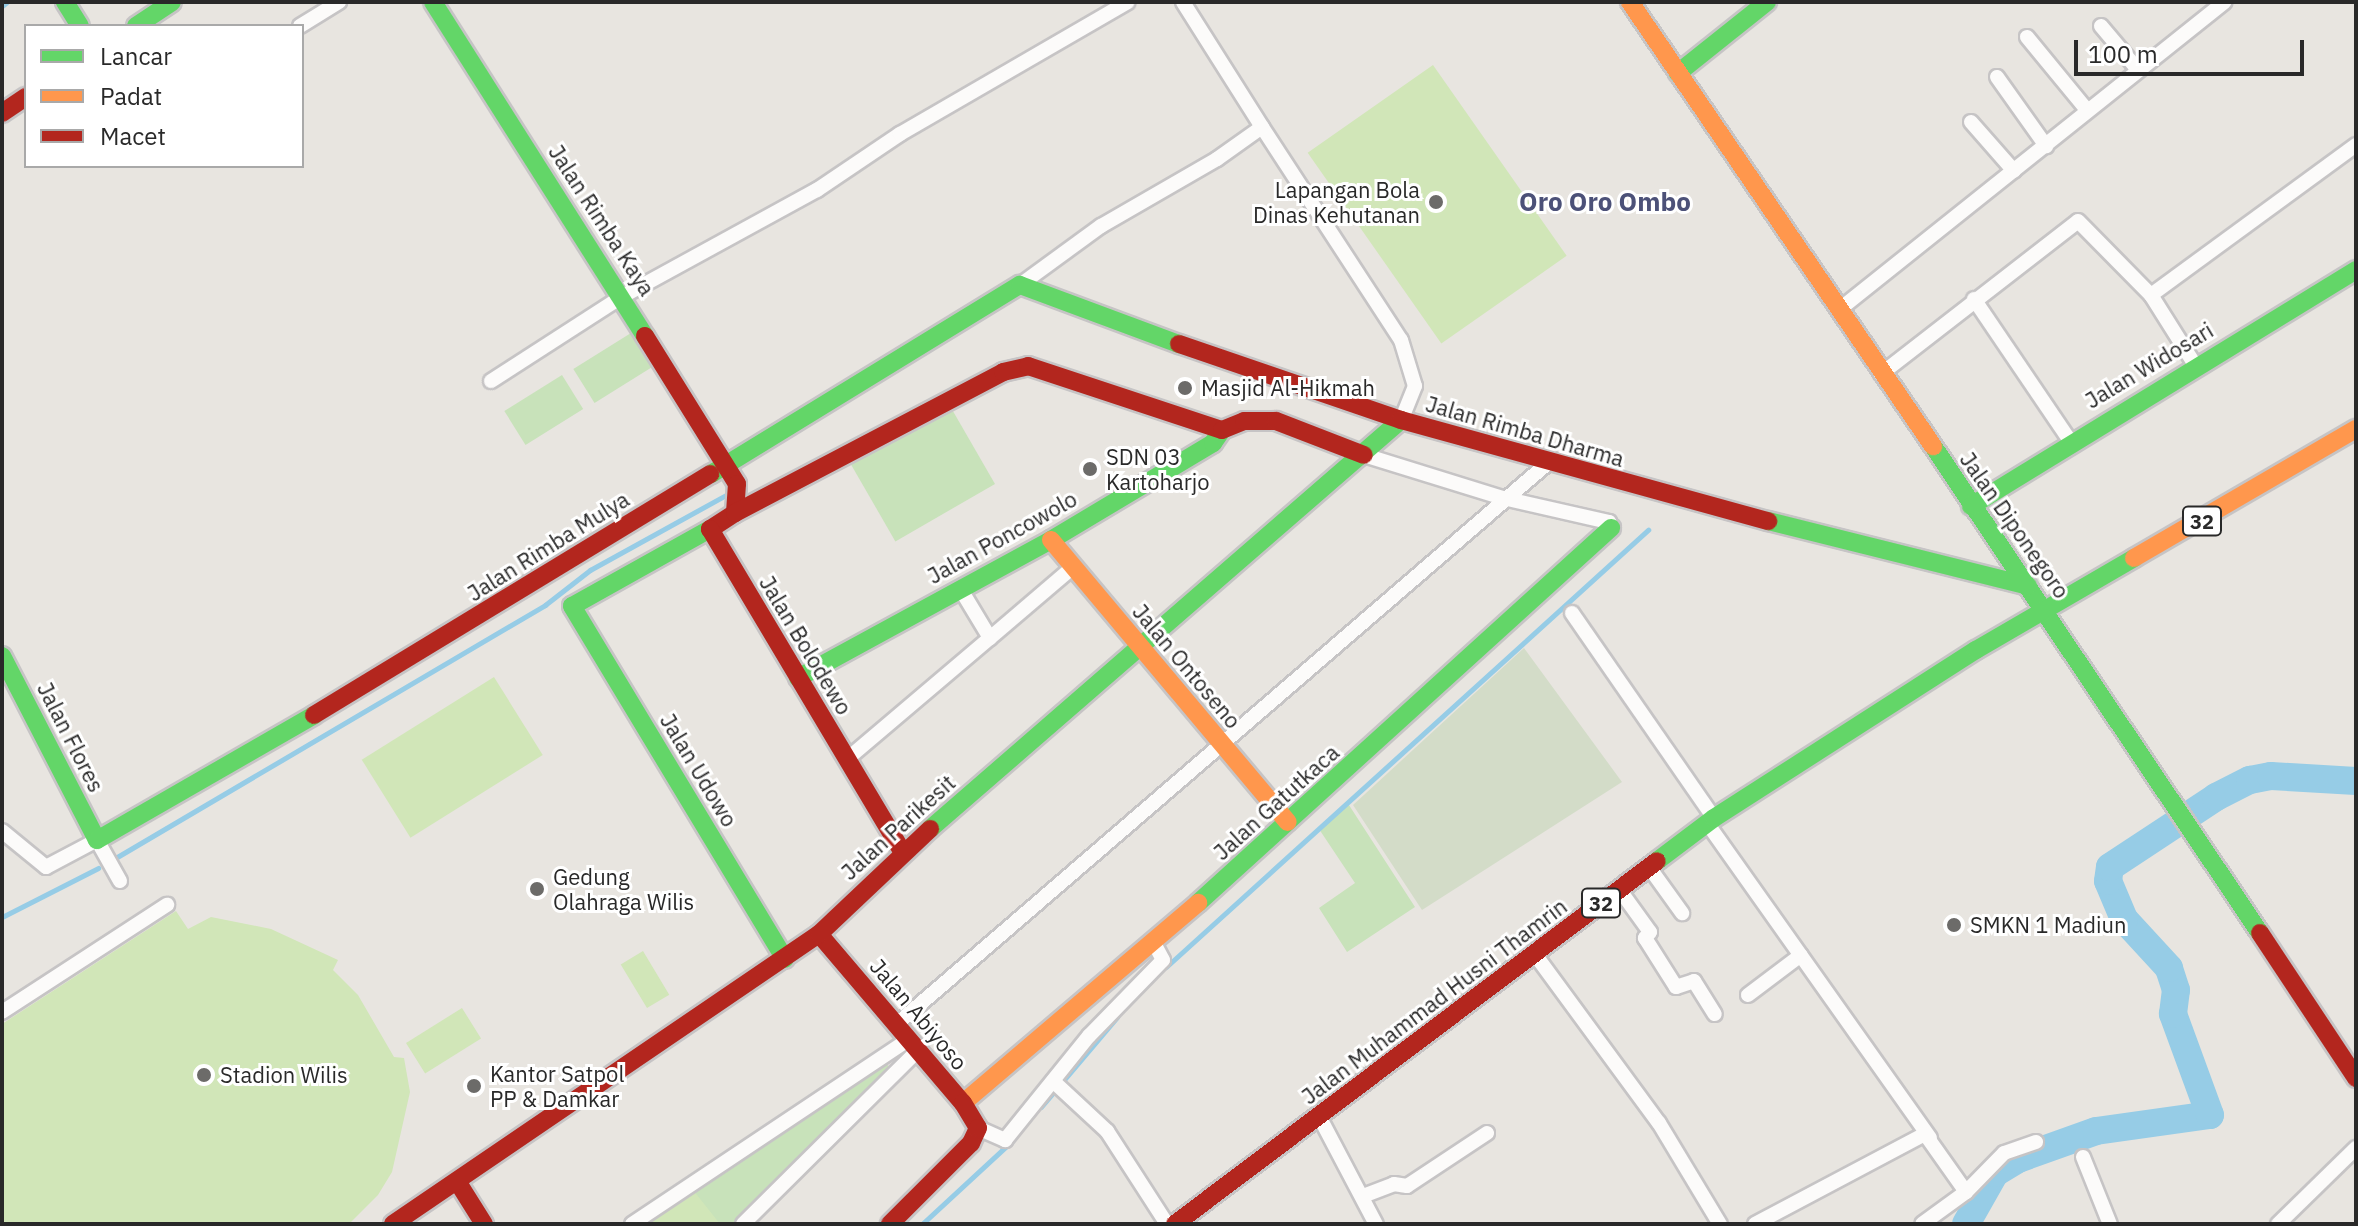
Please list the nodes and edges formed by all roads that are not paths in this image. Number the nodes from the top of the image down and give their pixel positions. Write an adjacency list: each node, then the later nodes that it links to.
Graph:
1 (65, 2): 10 (main road)
2 (172, 2): 11 (main road)
3 (339, 2): 12 (street)
4 (433, 2): 29 (main road, Jalan Rimba Kaya)
5 (1128, 2): 29 (street)
6 (1183, 2): 22 (street)
7 (1630, 2): 16 (main road, Jalan Diponegoro)
8 (1767, 2): 16 (main road)
9 (2225, 2): 15 (street)
10 (79, 24)
11 (139, 24)
12 (303, 24)
13 (2101, 26): 15 (street)
14 (2027, 37): 19 (street)
15 (2138, 70): 19 (street)
16 (1678, 73): 31 (main road, Jalan Diponegoro)
17 (1997, 77): 24 (street)
18 (24, 98): 20 (main road)
19 (2087, 110): 24 (street)
20 (2, 113)
21 (1971, 122): 25 (street)
22 (1262, 127): 27 (street); 35 (street)
23 (2356, 145): 28 (street)
24 (2046, 146): 25 (street)
25 (2014, 171): 31 (street)
26 (2353, 277): 32 (main road, Jalan Widosari)
27 (1020, 285): 35 (main road, Jalan Rimba Dharma); 41 (main road, Jalan Rimba Mulya)
28 (2151, 295): 30 (street); 32 (street)
29 (623, 296): 34 (street); 41 (main road, Jalan Rimba Kaya)
30 (1974, 299): 33 (street); 38 (street)
31 (1840, 309): 33 (main road, Jalan Diponegoro)
32 (2195, 365): 38 (main road, Jalan Widosari)
33 (1881, 374): 43 (main road, Jalan Diponegoro)
34 (491, 381)
35 (1401, 420): 39 (main road, Jalan Parikesit); 40 (main road, Jalan Rimba Dharma)
36 (2356, 429): 51 (main road, 32)
37 (1222, 430): 39 (main road); 44 (main road); 47 (main road, Jalan Poncowolo)
38 (2070, 441): 43 (main road, Jalan Widosari)
39 (1364, 455): 42 (street); 54 (main road, Jalan Parikesit)
40 (1549, 462): 42 (street); 49 (main road, Jalan Rimba Dharma)
41 (727, 466): 44 (main road); 62 (main road, Jalan Rimba Mulya)
42 (1503, 498): 45 (street); 57 (street)
43 (1971, 506): 49 (main road, Jalan Diponegoro)
44 (735, 513): 46 (main road)
45 (1611, 528): 60 (main road, Jalan Gatutkaca)
46 (710, 529): 56 (main road, Jalan Bolodewo); 73 (main road, Jalan Udowo)
47 (1051, 540): 48 (main road, Jalan Ontoseno); 50 (main road, Jalan Poncowolo)
48 (1073, 567): 53 (street); 54 (main road, Jalan Ontoseno)
49 (2028, 586): 51 (main road, Jalan Diponegoro)
50 (960, 588): 53 (street); 56 (main road, Jalan Poncowolo)
51 (2046, 611): 59 (main road, Jalan Muhammad Husni Thamrin / 32); 79 (main road, Jalan Diponegoro)
52 (1572, 613): 59 (street)
53 (990, 638): 58 (street)
54 (1140, 647): 57 (main road, Jalan Ontoseno); 63 (main road, Jalan Parikesit)
55 (2, 656): 62 (main road, Jalan Flores)
56 (798, 678): 58 (main road, Jalan Bolodewo)
57 (1223, 744): 60 (main road, Jalan Ontoseno); 77 (street)
58 (846, 760): 63 (main road, Jalan Bolodewo)
59 (1711, 820): 64 (main road, Jalan Muhammad Husni Thamrin / 32); 72 (street)
60 (1288, 822): 70 (main road, Jalan Gatutkaca)
61 (2, 831): 62 (street)
62 (98, 842): 65 (street)
63 (903, 853): 69 (main road, Jalan Parikesit)
64 (1649, 867): 66 (main road, Jalan Muhammad Husni Thamrin / 32); 68 (street)
65 (119, 879)
66 (1619, 889): 71 (main road, Jalan Muhammad Husni Thamrin / 32); 76 (street)
67 (167, 905): 75 (street)
68 (1682, 913)
69 (819, 934): 73 (main road, Jalan Parikesit); 77 (main road, Jalan Abiyoso)
70 (1153, 941): 80 (street); 81 (main road, Jalan Gatutkaca)
71 (1534, 953): 82 (main road, Jalan Muhammad Husni Thamrin / 32); 93 (street)
72 (1801, 955): 74 (street); 85 (street)
73 (785, 959): 89 (main road, Jalan Parikesit)
74 (1748, 995)
75 (2, 1012)
76 (1715, 1014)
77 (897, 1024): 78 (main road, Jalan Abiyoso)
78 (913, 1045): 81 (main road, Jalan Abiyoso); 96 (street); 97 (street)
79 (2356, 1078)
80 (1057, 1085): 84 (street); 98 (street)
81 (963, 1103): 84 (main road, Jalan Abiyoso)
82 (1320, 1118): 91 (street); 99 (main road, Jalan Muhammad Husni Thamrin / 32)
83 (1487, 1133): 91 (street)
84 (974, 1136): 92 (main road)
85 (1930, 1138): 90 (street); 101 (street)
86 (2036, 1142): 90 (street)
87 (2356, 1148): 104 (street)
88 (2083, 1157): 103 (street)
89 (457, 1181): 94 (main road, Jalan Parikesit); 95 (main road)
90 (1966, 1192): 102 (street)
91 (1363, 1196): 100 (street)
92 (898, 1221)
93 (1713, 1222)
94 (393, 1224)
95 (484, 1224)
96 (632, 1224)
97 (743, 1224)
98 (1167, 1224)
99 (1175, 1224)
100 (1376, 1224)
101 (1755, 1224)
102 (1922, 1224)
103 (2110, 1224)
104 (2278, 1224)

